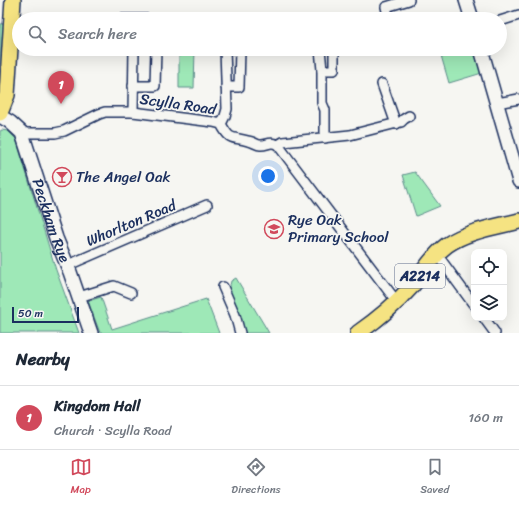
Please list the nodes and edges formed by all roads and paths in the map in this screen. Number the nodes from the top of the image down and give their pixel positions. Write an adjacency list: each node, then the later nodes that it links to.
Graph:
1 (13, 0): 4 (main road)
2 (409, 0): 5 (street)
3 (466, 0): 6 (street)
4 (14, 12)
5 (387, 12)
6 (470, 12)
7 (519, 15): 8 (street)
8 (507, 19)
9 (12, 49): 24 (main road)
10 (134, 56): 19 (street)
11 (156, 56): 19 (street)
12 (225, 56): 20 (street)
13 (240, 56): 20 (street)
14 (321, 56): 17 (street)
15 (334, 56): 17 (street)
16 (483, 56): 22 (street)
17 (322, 70): 29 (street)
18 (382, 84): 27 (street)
19 (133, 86): 23 (street)
20 (226, 87): 26 (street)
21 (519, 99): 22 (street)
22 (497, 103): 31 (street)
23 (133, 112): 26 (street, Scylla Road); 28 (street, Scylla Road)
24 (0, 115): 28 (street)
25 (409, 116): 27 (street, Scylla Road)
26 (221, 124): 30 (street, Scylla Road)
27 (396, 124): 29 (street, Scylla Road)
28 (22, 133): 35 (street, Peckham Rye)
29 (325, 138): 30 (street, Scylla Road)
30 (278, 145): 40 (street)
31 (519, 181)
32 (207, 205): 35 (street, Whorlton Road)
33 (519, 221): 34 (main road, A2214)
34 (436, 256): 39 (street); 40 (main road, A2214)
35 (66, 266): 38 (street, Peckham Rye)
36 (223, 287): 44 (street)
37 (131, 293): 38 (street)
38 (78, 297): 43 (street, Peckham Rye)
39 (471, 301)
40 (398, 302): 42 (main road, A2214)
41 (486, 321): 45 (street)
42 (362, 332)
43 (91, 333)
44 (240, 333)
45 (495, 333)

